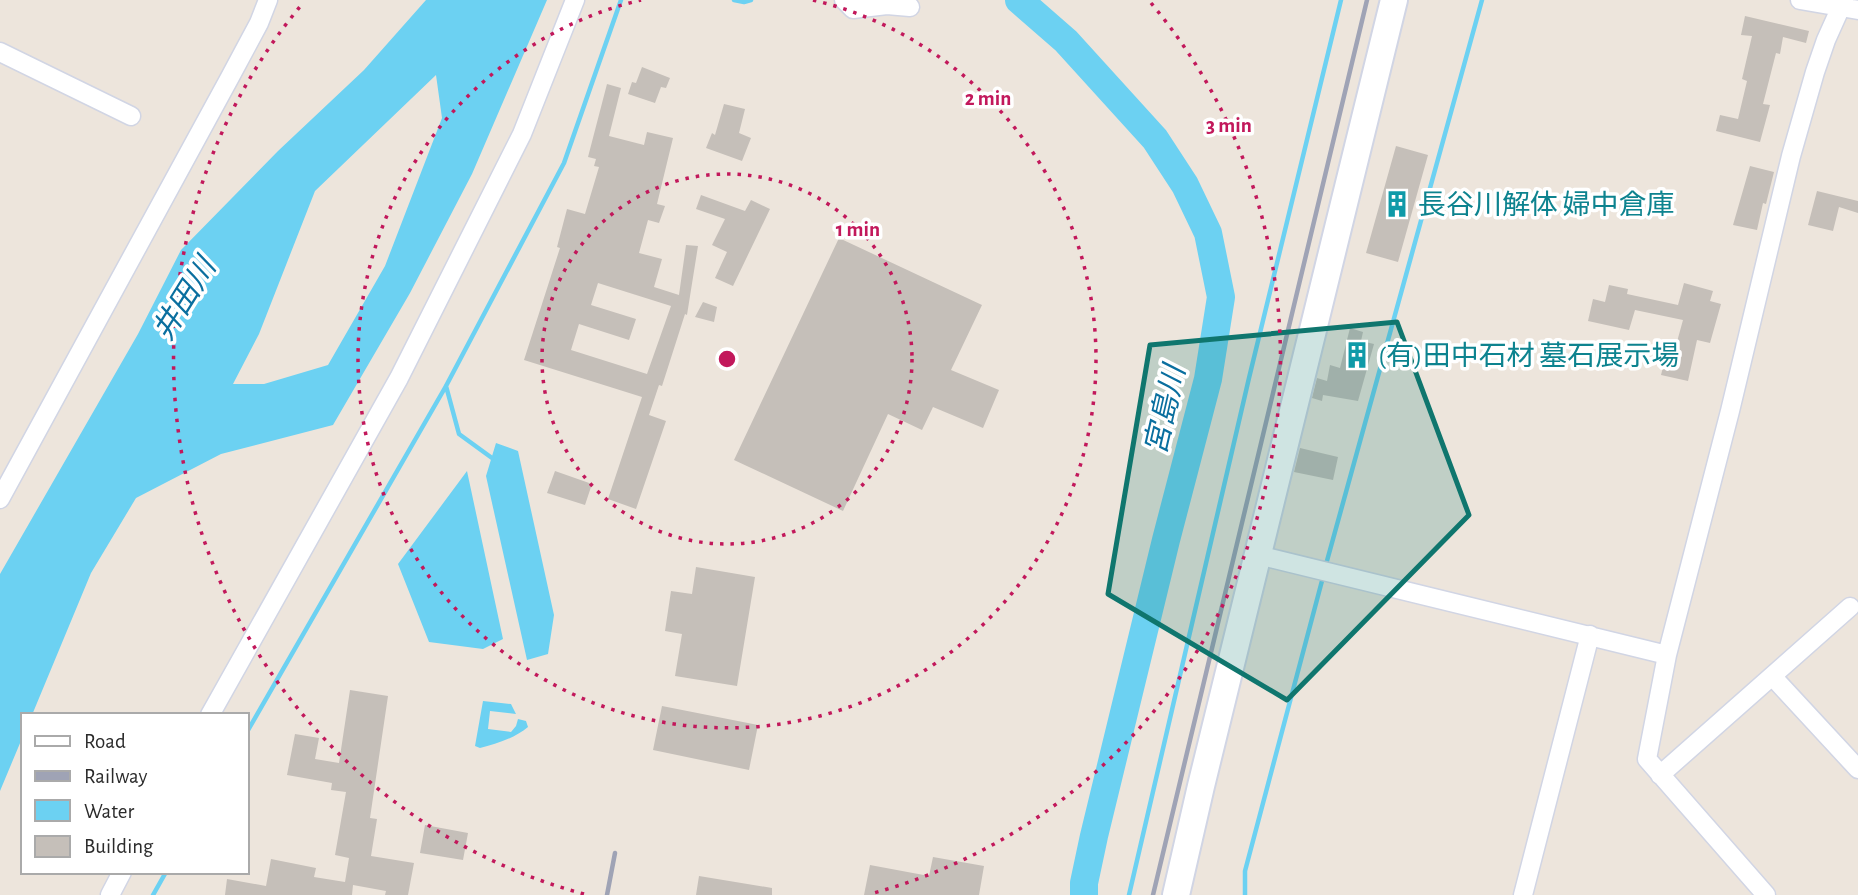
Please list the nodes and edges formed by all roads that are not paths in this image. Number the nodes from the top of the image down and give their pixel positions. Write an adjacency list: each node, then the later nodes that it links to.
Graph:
1 (268, 0): 10 (street)
2 (575, 0): 16 (street)
3 (844, 0): 7 (street)
4 (1394, 0): 11 (street)
5 (1800, 0): 6 (street)
6 (1848, 6): 14 (street)
7 (910, 7)
8 (0, 52): 9 (street)
9 (131, 116)
10 (0, 499)
11 (1258, 555): 13 (street); 21 (street)
12 (1850, 607): 15 (street)
13 (1590, 635): 14 (street); 22 (street)
14 (1667, 655): 18 (street)
15 (1772, 676): 17 (street); 18 (street)
16 (211, 713)
17 (1858, 769)
18 (1660, 775): 23 (street)
19 (121, 874): 20 (street)
20 (110, 895)
21 (1176, 895)
22 (1523, 895)
23 (1766, 895)

